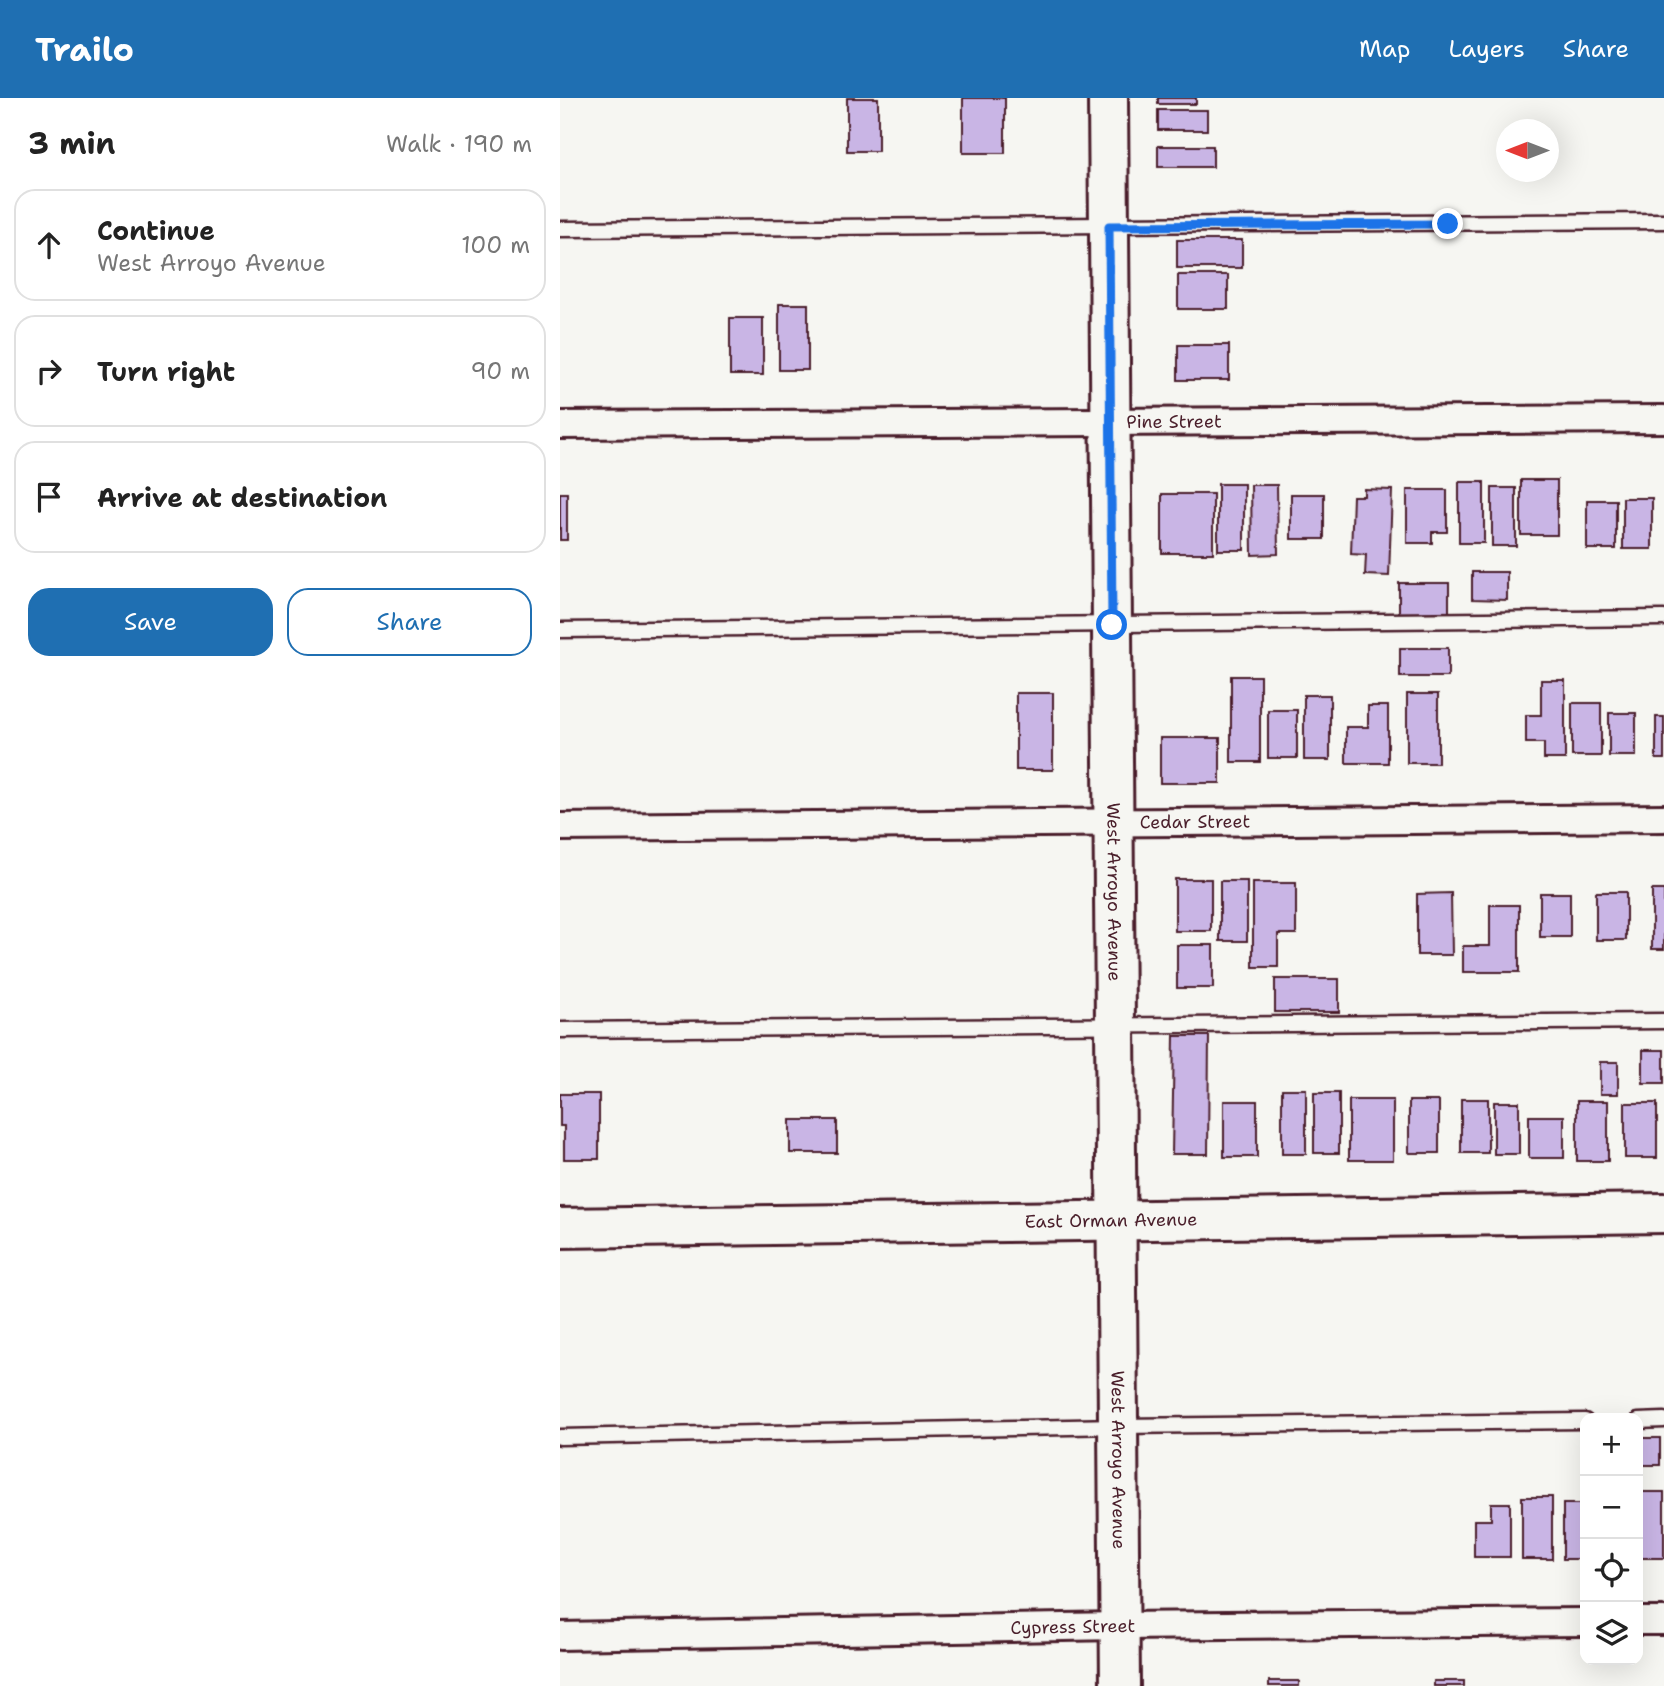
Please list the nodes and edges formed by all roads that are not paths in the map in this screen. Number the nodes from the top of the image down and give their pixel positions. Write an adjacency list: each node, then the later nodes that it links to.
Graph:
1 (1108, 98): 3 (street, West Arroyo Avenue)
2 (1664, 221): 3 (lane)
3 (1109, 226): 4 (lane); 6 (street, West Arroyo Avenue)
4 (560, 229)
5 (1664, 419): 6 (street, Pine Street)
6 (1111, 420): 7 (street, Pine Street); 9 (street, West Arroyo Avenue)
7 (560, 425)
8 (1664, 618): 9 (lane)
9 (1112, 625): 10 (lane); 12 (street, West Arroyo Avenue)
10 (560, 630)
11 (1664, 818): 12 (street, Cedar Street)
12 (1113, 822): 13 (street, Cedar Street); 15 (street, West Arroyo Avenue)
13 (560, 827)
14 (1664, 1021): 15 (lane)
15 (1115, 1026): 16 (lane); 18 (street, West Arroyo Avenue)
16 (560, 1030)
17 (1664, 1213): 18 (street, East Orman Avenue)
18 (1116, 1222): 19 (street, East Orman Avenue); 23 (street, West Arroyo Avenue)
19 (560, 1228)
20 (1664, 1420): 22 (lane)
21 (1580, 1421): 23 (lane)
22 (1643, 1421)
23 (1118, 1426): 24 (lane); 28 (street, West Arroyo Avenue)
24 (560, 1437)
25 (1643, 1621): 26 (street)
26 (1664, 1621)
27 (1580, 1622): 28 (street, Cypress Street)
28 (1119, 1626): 29 (street, Cypress Street); 30 (street, West Arroyo Avenue)
29 (560, 1636)
30 (1119, 1686)

